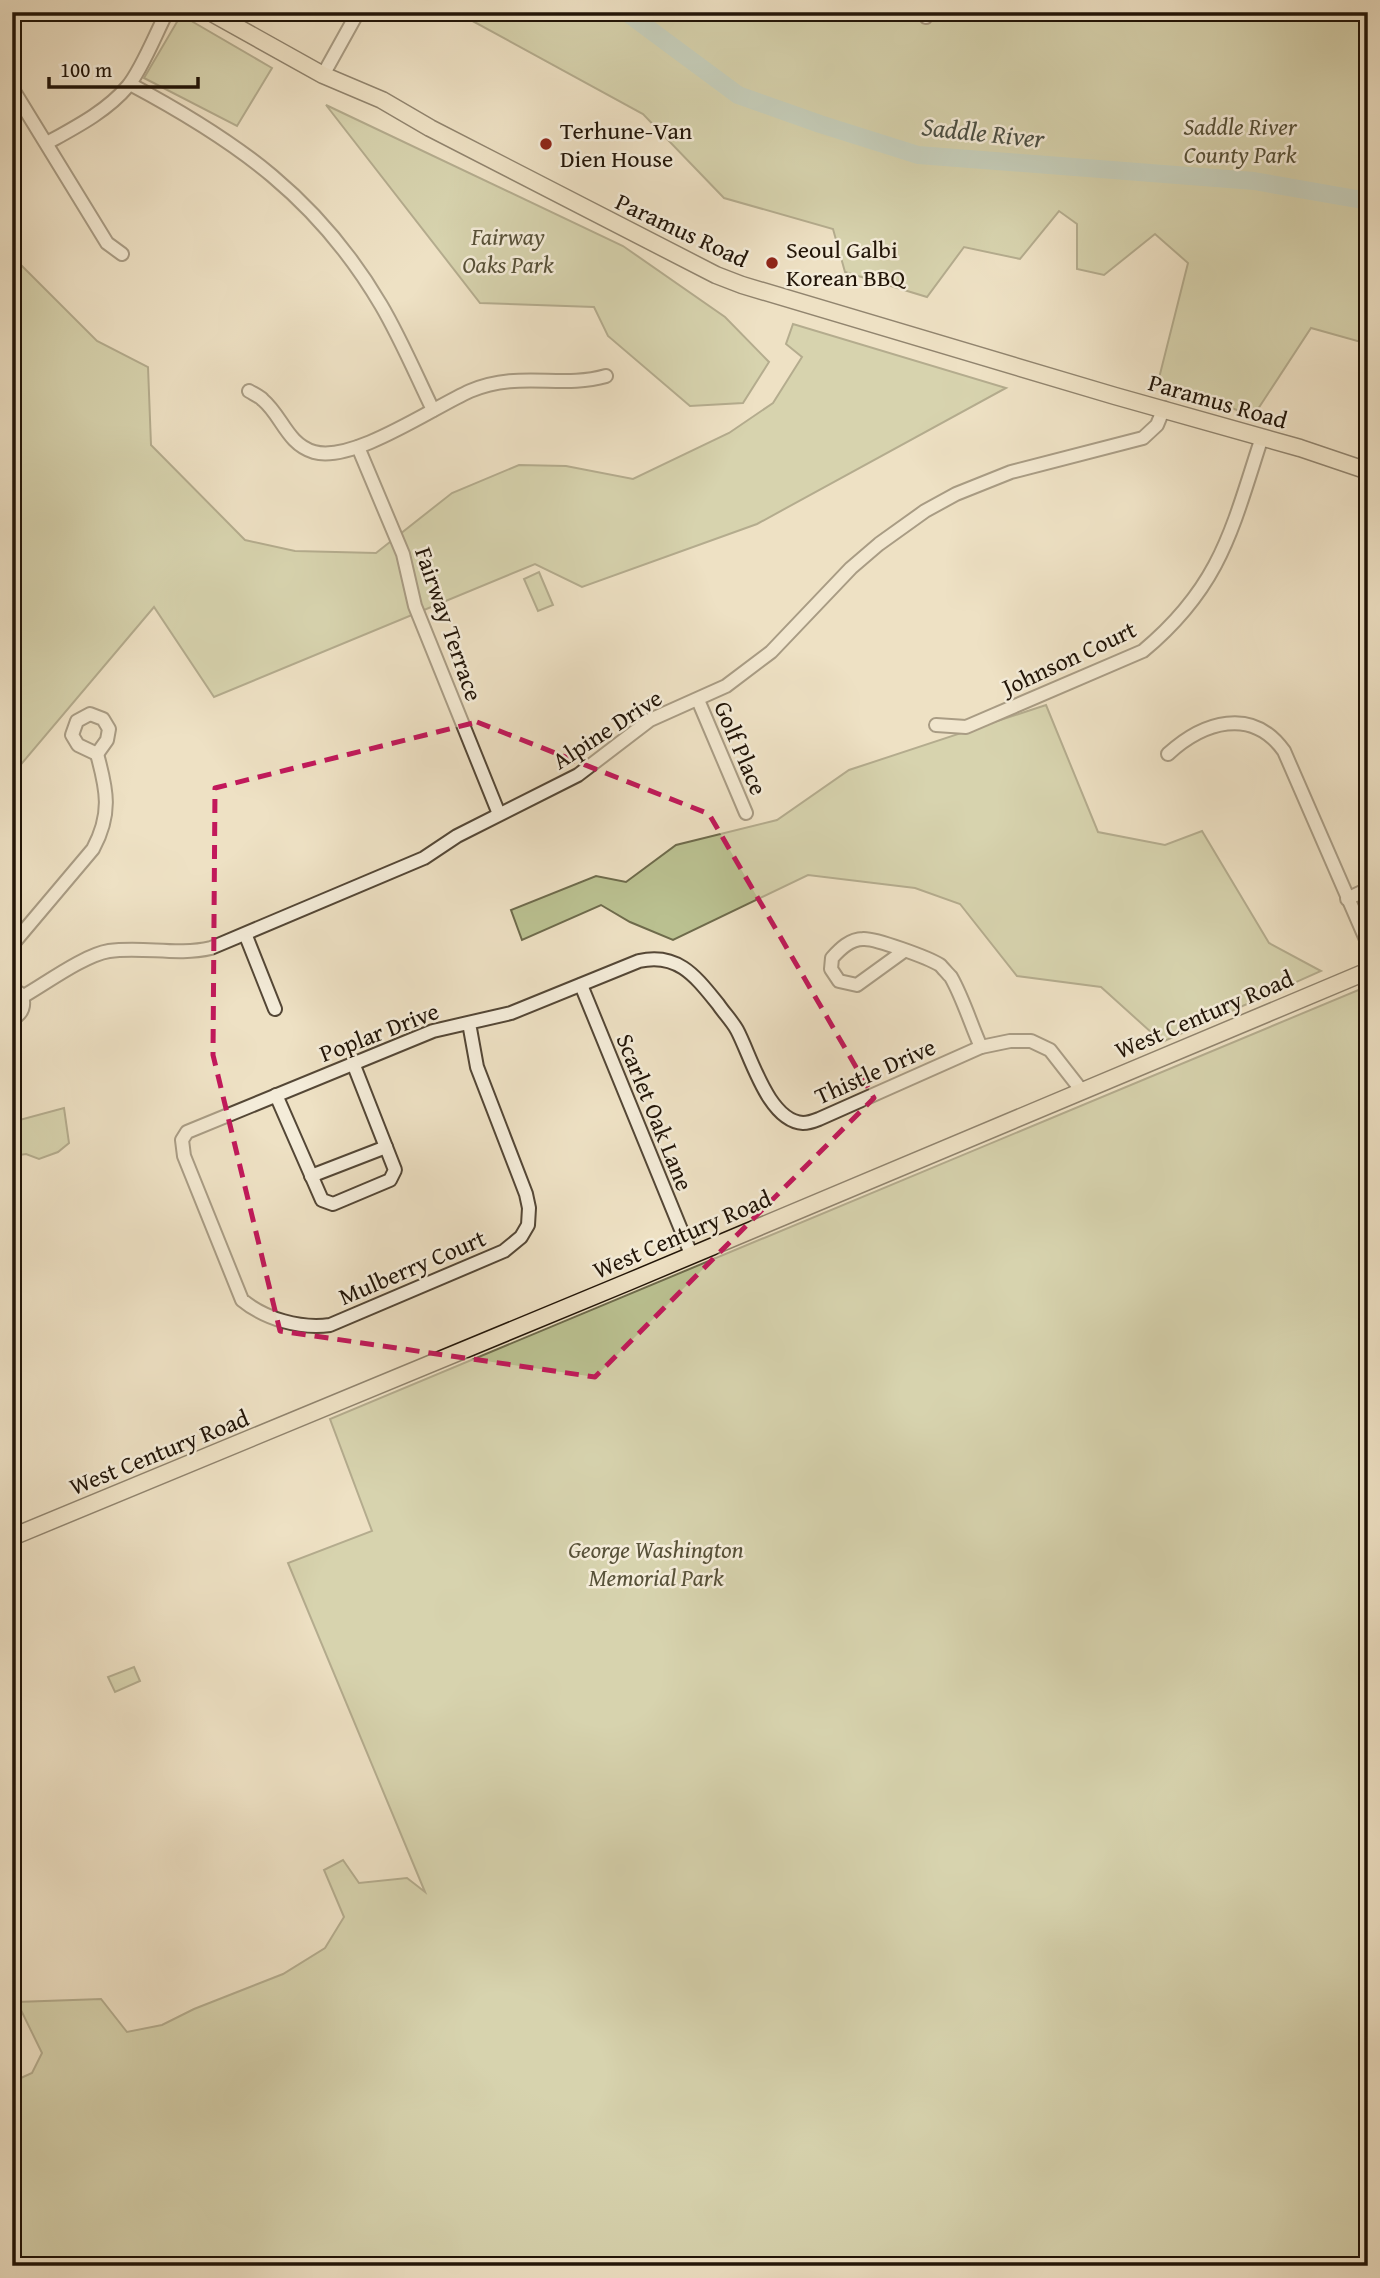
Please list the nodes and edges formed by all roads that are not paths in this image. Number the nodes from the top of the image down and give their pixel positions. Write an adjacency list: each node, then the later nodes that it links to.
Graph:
1 (167, 12): 5 (street)
2 (210, 12): 4 (main road, Paramus Road)
3 (358, 12): 4 (street)
4 (323, 75): 11 (main road, Paramus Road)
5 (130, 84): 7 (street); 12 (street)
6 (12, 88): 7 (street)
7 (47, 143): 8 (street)
8 (122, 254)
9 (606, 376): 12 (street)
10 (250, 391): 14 (street)
11 (1164, 408): 13 (main road, Paramus Road); 16 (street, Alpine Drive)
12 (433, 410): 14 (street)
13 (1262, 437): 15 (main road, Paramus Road); 17 (street, Johnson Court)
14 (358, 447): 21 (street, Fairway Terrace)
15 (1368, 471)
16 (698, 700): 20 (street, Golf Place); 21 (street, Alpine Drive)
17 (936, 725)
18 (97, 754): 26 (street)
19 (1168, 754): 23 (street)
20 (746, 813)
21 (499, 814): 24 (street, Alpine Drive)
22 (1368, 889): 23 (street)
23 (1346, 899): 25 (street)
24 (246, 936): 32 (street, Alpine Drive); 33 (street)
25 (1368, 944)
26 (12, 945)
27 (904, 951): 27 (street); 36 (street)
28 (1368, 971): 38 (main road, West Century Road)
29 (697, 978): 30 (street, Poplar Drive); 36 (street, Thistle Drive)
30 (581, 985): 35 (street, Poplar Drive); 43 (street, Scarlet Oak Lane)
31 (12, 988): 32 (street)
32 (22, 997): 34 (street)
33 (275, 1009)
34 (12, 1019)
35 (470, 1023): 37 (street, Poplar Drive); 41 (street, Mulberry Court)
36 (981, 1047): 38 (street, Thistle Drive)
37 (353, 1063): 39 (street, Poplar Drive); 40 (street)
38 (1082, 1091): 43 (main road, West Century Road)
39 (276, 1095): 41 (street, Poplar Drive); 42 (street)
40 (386, 1147): 42 (street); 42 (street)
41 (187, 1163)
42 (311, 1176)
43 (691, 1254): 44 (main road, West Century Road)
44 (12, 1537)

